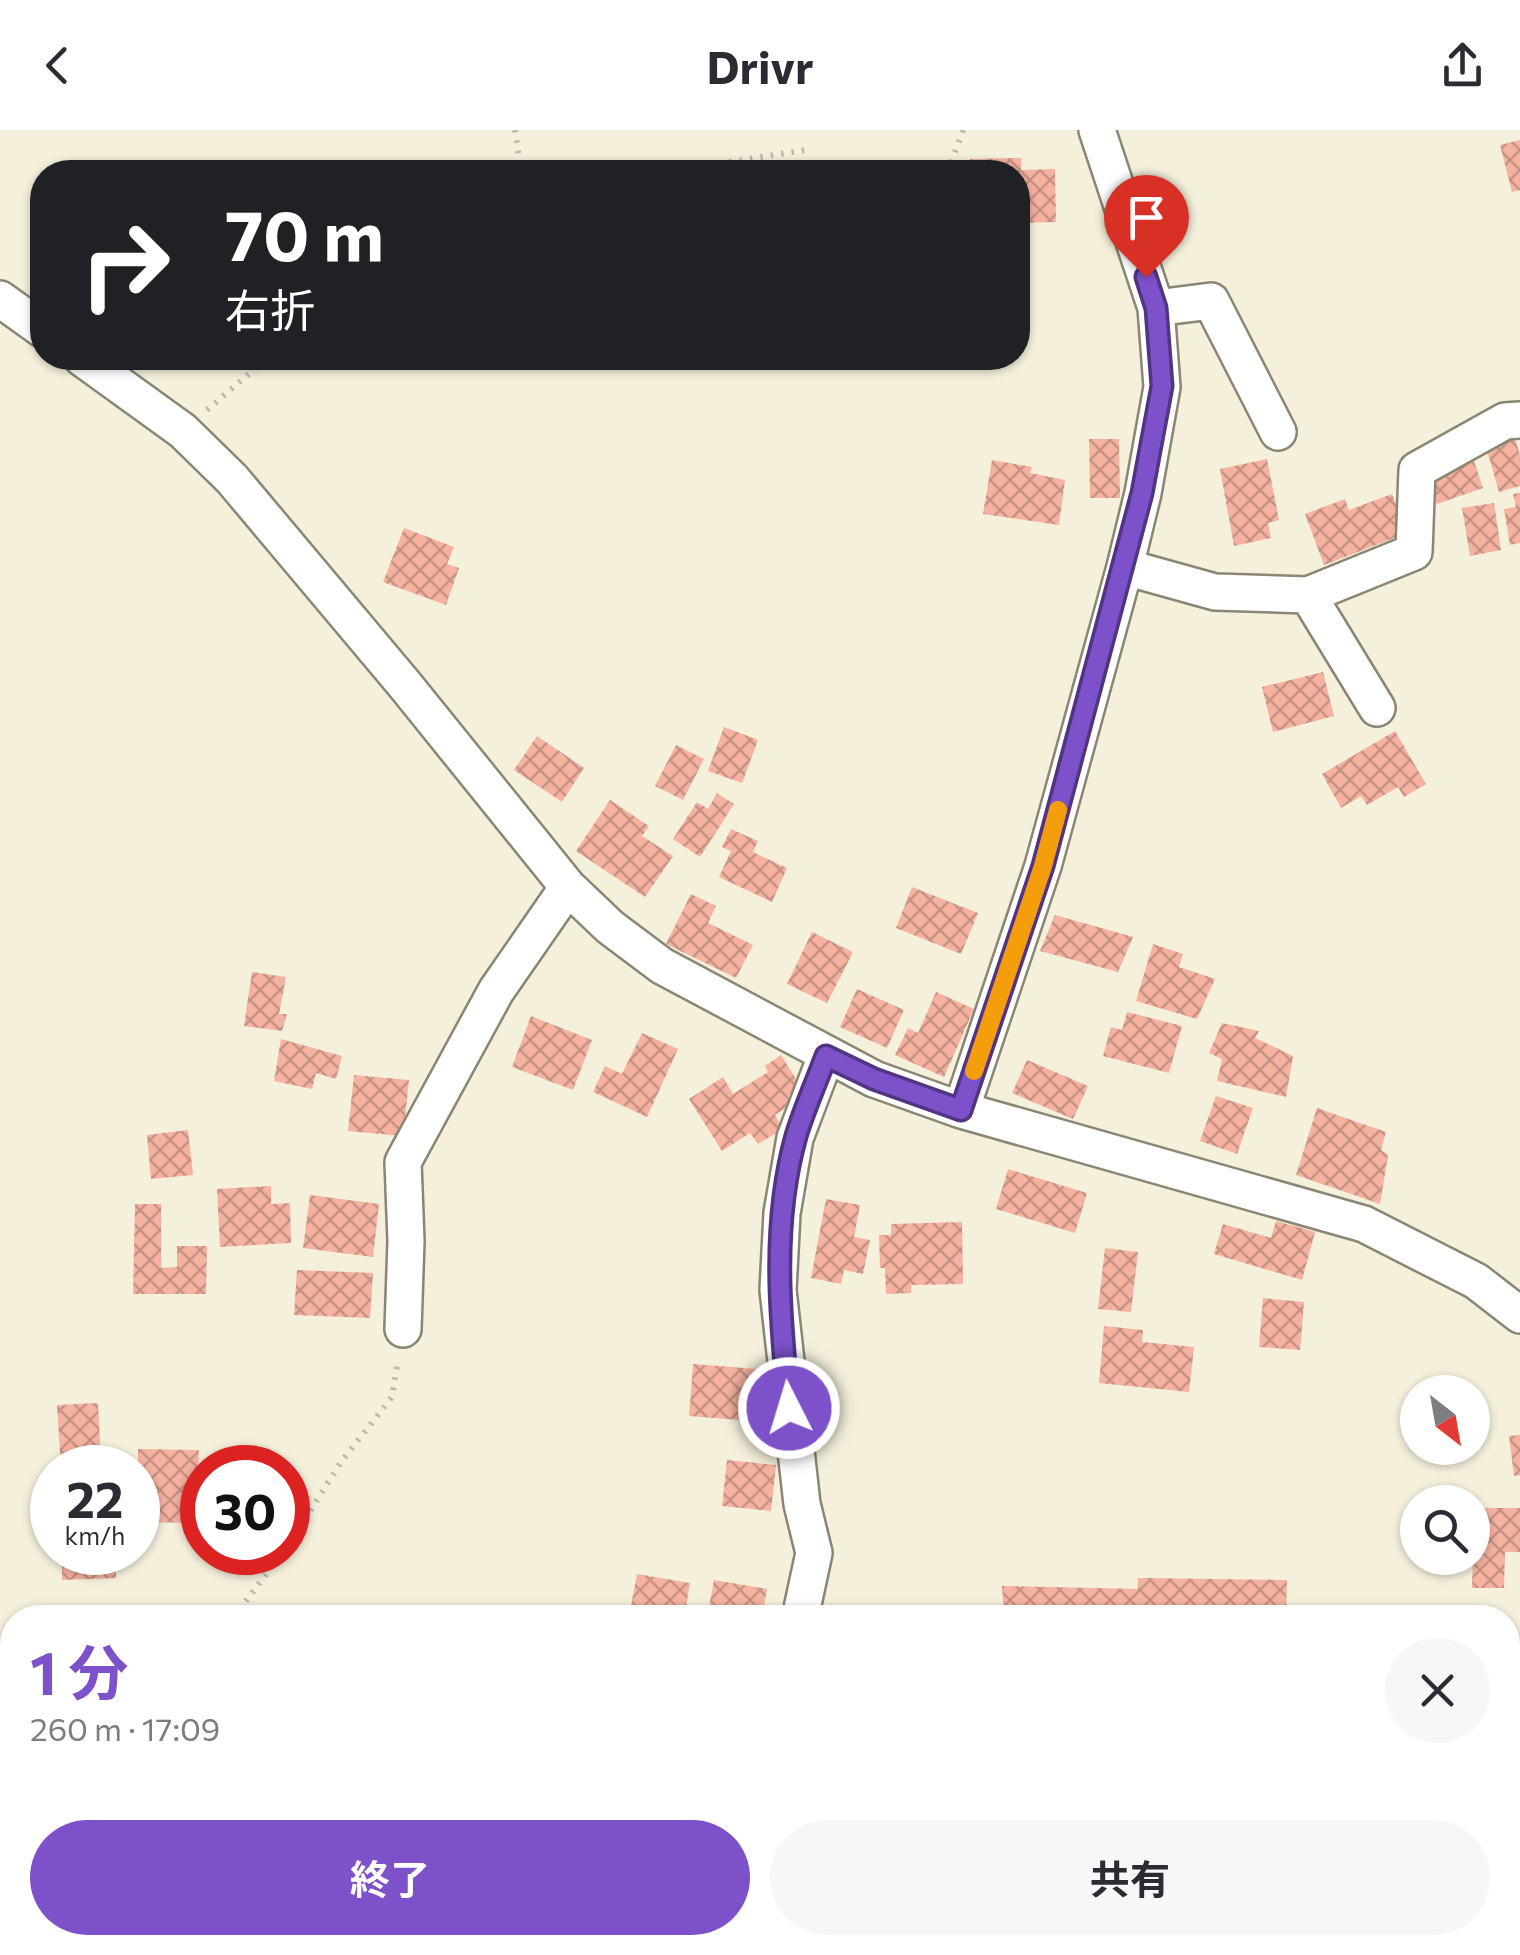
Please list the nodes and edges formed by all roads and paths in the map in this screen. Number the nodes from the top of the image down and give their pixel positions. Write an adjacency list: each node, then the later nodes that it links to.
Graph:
1 (514, 130): 5 (path)
2 (963, 130): 7 (path)
3 (1097, 130): 9 (street)
4 (812, 149): 6 (path)
5 (519, 160)
6 (743, 160)
7 (952, 160)
8 (0, 299): 10 (street)
9 (1156, 308): 15 (street); 16 (street)
10 (30, 321)
11 (99, 370): 14 (street)
12 (253, 370): 14 (path)
13 (1520, 420): 17 (street)
14 (184, 430): 19 (street)
15 (1278, 432)
16 (1125, 567): 17 (street); 21 (street)
17 (1308, 594): 18 (street)
18 (1377, 708)
19 (568, 887): 20 (street); 23 (street)
20 (826, 1056): 21 (street); 27 (street)
21 (961, 1110): 22 (street)
22 (1520, 1315)
23 (403, 1330): 24 (path)
24 (310, 1511)
25 (266, 1575): 26 (path)
26 (243, 1605)
27 (803, 1605)

